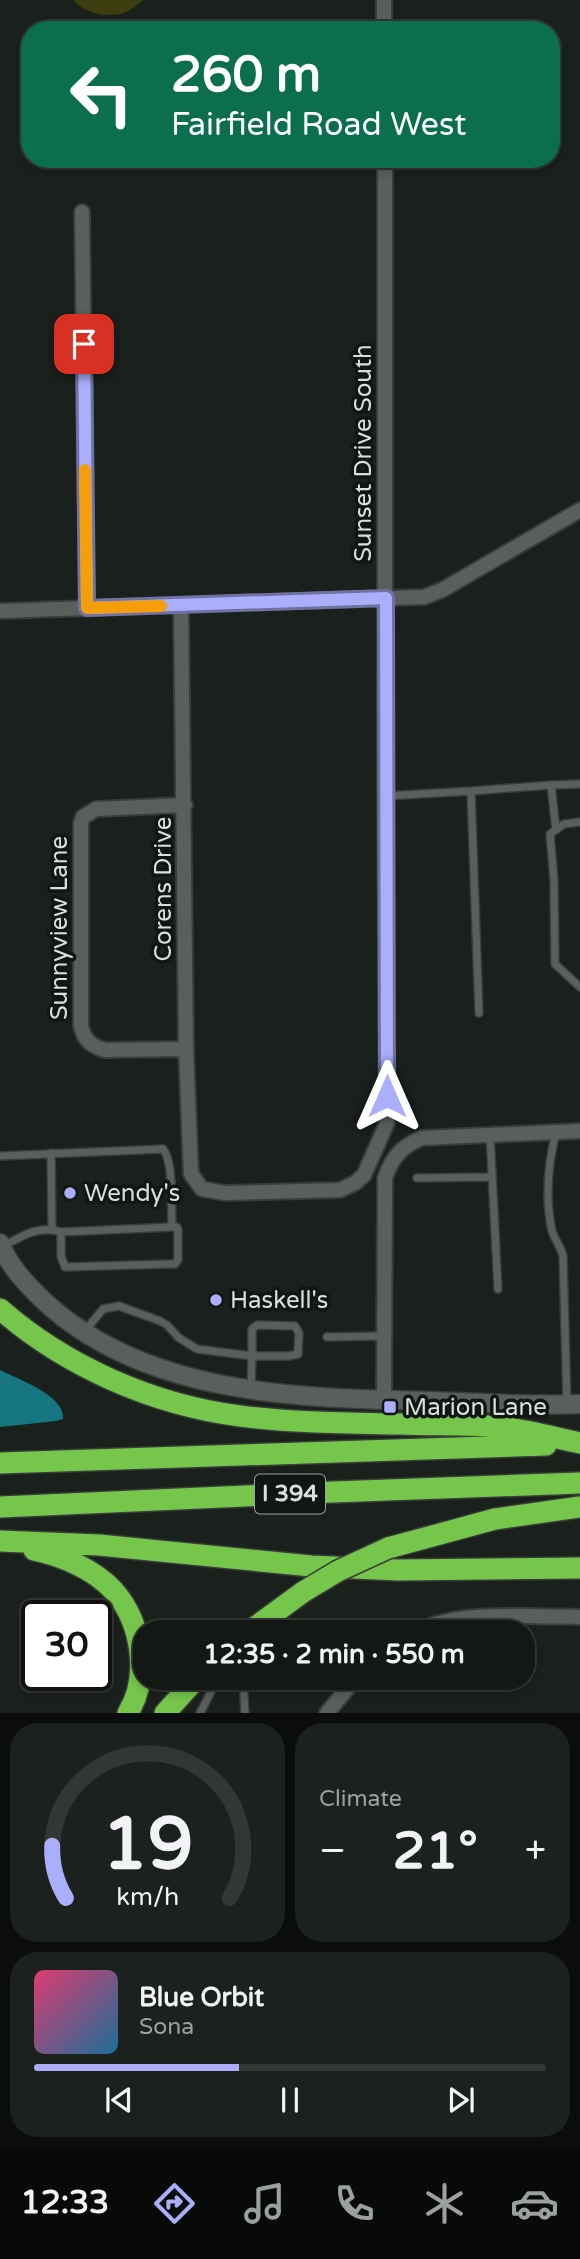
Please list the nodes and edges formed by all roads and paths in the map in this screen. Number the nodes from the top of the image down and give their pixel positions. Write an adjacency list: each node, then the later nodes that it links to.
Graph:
1 (384, 0): 2 (street)
2 (384, 21)
3 (385, 168): 6 (street, Sunset Drive South)
4 (82, 212): 8 (street)
5 (580, 510): 6 (street)
6 (386, 598): 7 (street); 13 (street, Sunset Drive South)
7 (181, 605): 8 (street); 14 (street, Corens Drive)
8 (87, 608): 9 (street)
9 (0, 611)
10 (580, 784): 11 (lane)
11 (551, 785): 12 (lane); 16 (lane)
12 (471, 791): 13 (lane); 18 (lane)
13 (385, 796): 25 (street, Sunset Drive South)
14 (185, 806): 19 (street, Corens Drive); 19 (street, Sunnyview Lane)
15 (580, 822): 16 (lane)
16 (556, 830): 17 (lane)
17 (580, 987)
18 (479, 1013)
19 (187, 1049): 25 (street, Corens Drive)
20 (580, 1131): 21 (street)
21 (556, 1132): 22 (street); 40 (lane)
22 (490, 1135): 26 (lane); 35 (street)
23 (51, 1153): 24 (lane); 28 (lane); 29 (lane)
24 (0, 1156)
25 (191, 1174)
26 (492, 1177): 27 (lane); 32 (lane)
27 (417, 1178)
28 (172, 1227): 30 (lane); 30 (lane)
29 (52, 1229): 30 (lane); 31 (lane)
30 (61, 1231)
31 (1, 1245): 34 (street)
32 (498, 1289)
33 (0, 1309): 41 (highway)
34 (83, 1333): 37 (lane); 38 (street)
35 (384, 1336): 36 (lane); 39 (street)
36 (327, 1337)
37 (252, 1356): 37 (lane); 38 (lane)
38 (251, 1389): 39 (street)
39 (384, 1400): 40 (street)
40 (573, 1404)
41 (580, 1443): 42 (highway, I 394)
42 (0, 1463)
43 (580, 1483): 44 (highway, I 394)
44 (0, 1507)
45 (580, 1507): 51 (highway, bridge)
46 (0, 1541): 48 (highway)
47 (0, 1548): 58 (highway)
48 (580, 1568)
49 (485, 1616): 50 (street); 52 (street); 53 (lane)
50 (580, 1617)
51 (265, 1620)
52 (456, 1620)
53 (485, 1620)
54 (186, 1690): 59 (highway)
55 (212, 1690): 60 (lane)
56 (244, 1690): 61 (lane)
57 (346, 1690): 62 (street)
58 (128, 1713)
59 (165, 1713)
60 (200, 1713)
61 (245, 1713)
62 (327, 1713)

